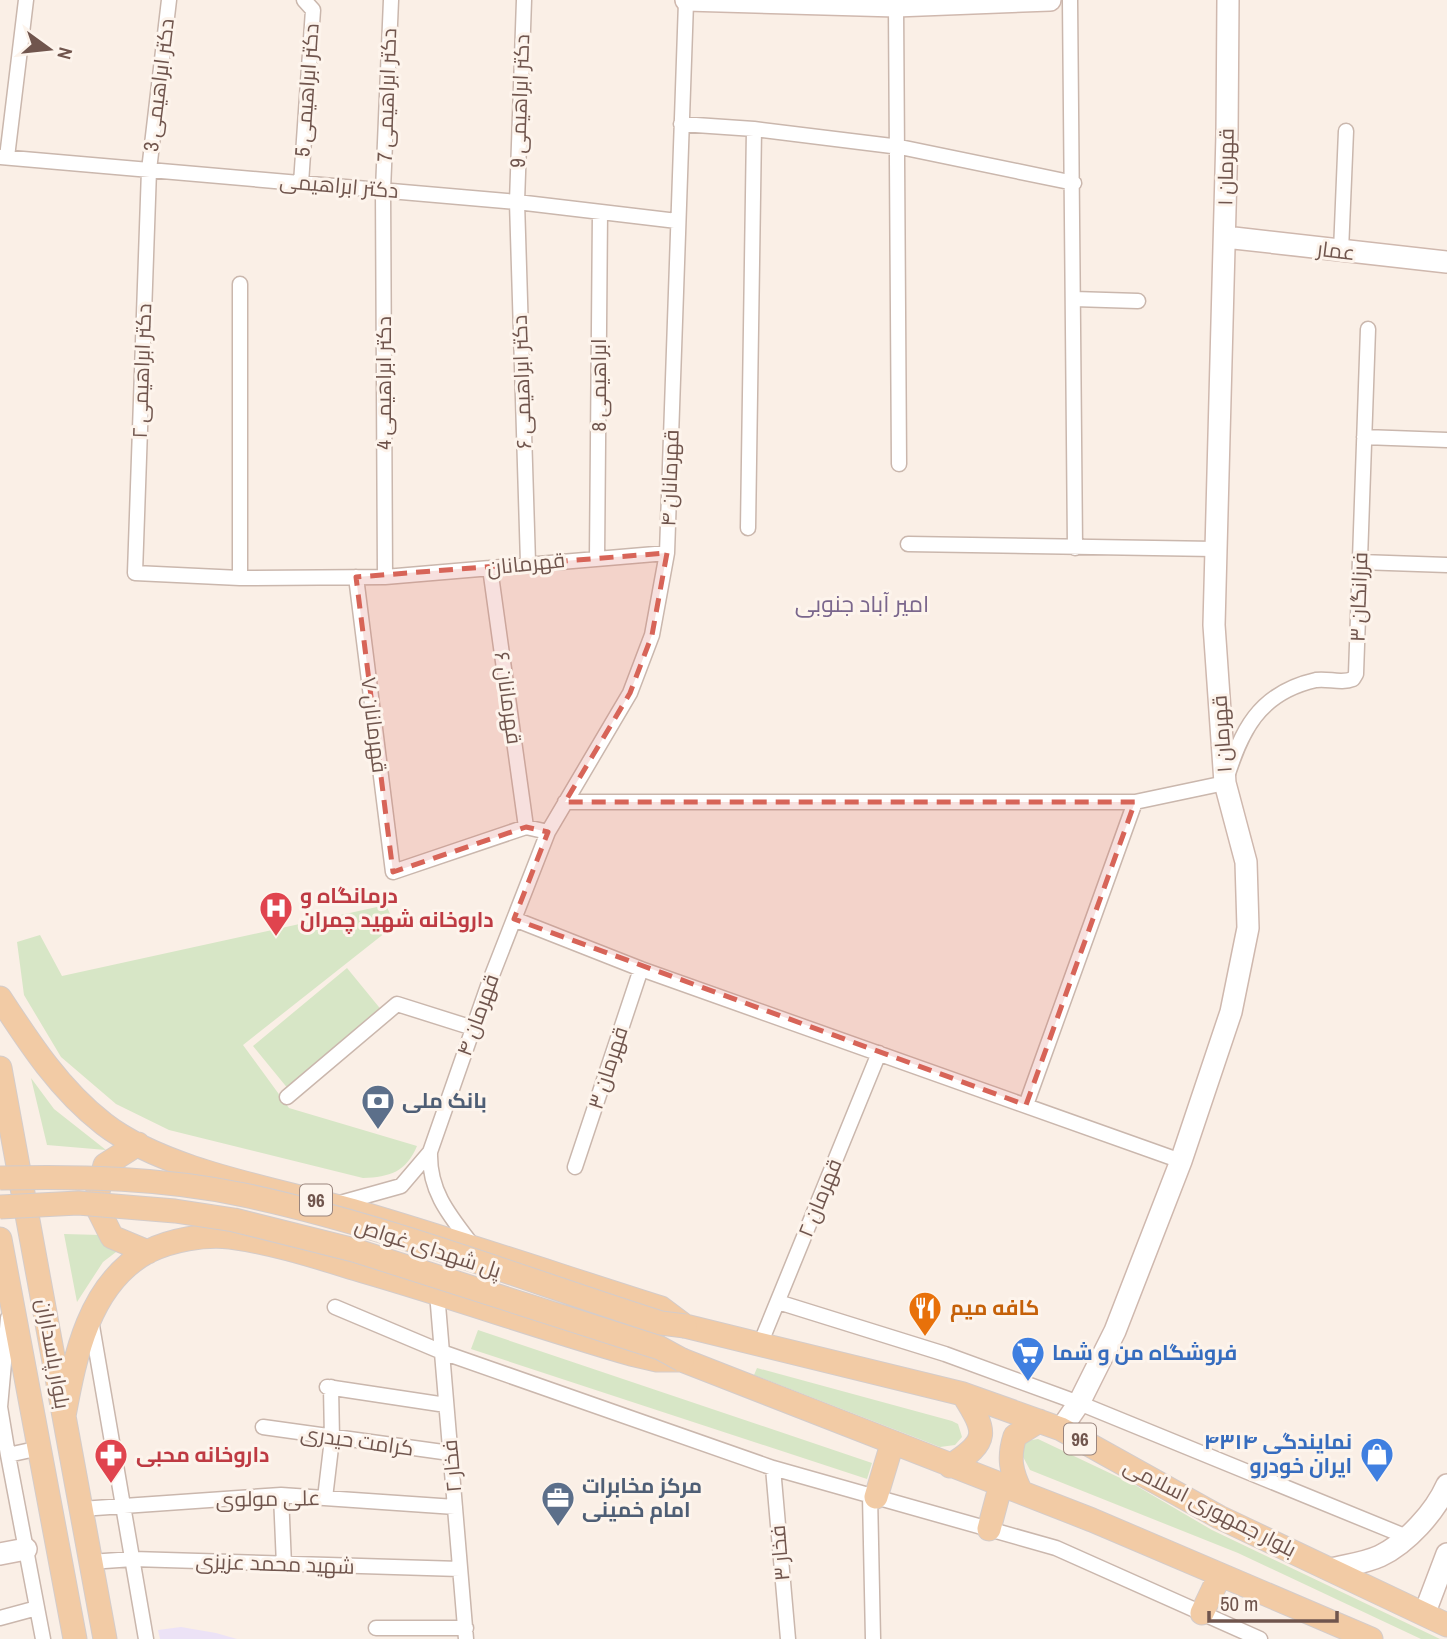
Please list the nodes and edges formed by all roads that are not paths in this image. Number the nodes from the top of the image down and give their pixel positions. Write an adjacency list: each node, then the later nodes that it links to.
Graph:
1 (26, 0): 15 (street)
2 (169, 0): 16 (street, دکتر ابراهیمی 3)
3 (304, 0): 17 (street, دکتر ابراهیمی 5)
4 (391, 0): 19 (street, دکتر ابراهیمی 7)
5 (524, 0): 20 (street, دکتر ابراهیمی 9)
6 (1050, 0): 10 (street)
7 (1070, 0): 18 (street)
8 (1228, 0): 23 (street, قهرمان ۱)
9 (686, 1): 10 (street); 11 (street, قهرمانان ۴)
10 (896, 6): 14 (street)
11 (681, 124): 12 (street); 22 (street, قهرمانان ۴)
12 (754, 129): 14 (street); 33 (street)
13 (1346, 131): 24 (street)
14 (900, 147): 18 (street); 32 (street)
15 (3, 157): 16 (street, دکتر ابراهیمی)
16 (149, 170): 17 (street, دکتر ابراهیمی); 43 (street, دکتر ابراهیمی ۲)
17 (301, 183): 19 (street, دکتر ابراهیمی)
18 (1074, 183): 27 (street)
19 (383, 190): 20 (street, دکتر ابراهیمی); 45 (street, دکتر ابراهیمی 4)
20 (517, 202): 21 (street, دکتر ابراهیمی); 40 (street, دکتر ابراهیمی ۶)
21 (600, 212): 22 (street, دکتر ابراهیمی); 38 (street, ابراهیمی 8)
22 (677, 221): 37 (street, قهرمانان ۴)
23 (1225, 237): 24 (street, عمار); 36 (street, قهرمان ۱)
24 (1342, 251): 25 (street, عمار)
25 (1447, 262)
26 (240, 284): 46 (street)
27 (1073, 299): 28 (street); 35 (street)
28 (1138, 301)
29 (1367, 328): 30 (street, فرزانگان ۳)
30 (1364, 437): 31 (street); 39 (street, فرزانگان ۳)
31 (1447, 440)
32 (899, 464)
33 (748, 527)
34 (908, 544): 35 (street)
35 (1075, 548): 36 (street)
36 (1215, 549): 47 (street, قهرمان ۱)
37 (667, 553): 38 (street, قهرمانان); 48 (street, قهرمانان ۴)
38 (597, 558): 40 (street, قهرمانان)
39 (1360, 562): 41 (street); 47 (street, فرزانگان ۳)
40 (528, 563): 42 (street, قهرمانان)
41 (1447, 565)
42 (490, 568): 45 (street, قهرمانان); 50 (street, قهرمانان ۶)
43 (135, 573): 46 (street, قهرمانان)
44 (356, 577): 45 (street, قهرمانان); 46 (street, قهرمانان); 50 (street, قهرمانان ۷)
45 (385, 577)
46 (240, 578)
47 (1225, 783): 49 (street); 62 (street, قهرمان ۱)
48 (565, 802): 49 (street); 51 (street, قهرمانان ۴)
49 (1135, 802): 59 (street)
50 (526, 827): 51 (street)
51 (548, 832): 52 (street, قهرمانان ۴)
52 (514, 919): 53 (street); 55 (street, قهرمان ۴)
53 (642, 969): 56 (street); 63 (street, قهرمان ۳)
54 (0, 998): 60 (main road, 96)
55 (473, 1027): 58 (street); 61 (street, قهرمان ۴)
56 (879, 1053): 59 (street); 72 (street, قهرمان ۲)
57 (0, 1068): 83 (main road, بلوار پاسداران)
58 (286, 1097)
59 (1026, 1105): 62 (street)
60 (138, 1144): 65 (main road, 96); 69 (main road)
61 (430, 1152): 65 (street, قهرمان ۴); 68 (street, قهرمان ۴)
62 (1181, 1160): 80 (street, قهرمان ۱)
63 (575, 1167)
64 (0, 1178): 75 (main road, پل شهدای غواص, bridge)
65 (333, 1205): 68 (main road, 96)
66 (0, 1206): 78 (main road, پل شهدای غواص / 96, bridge)
67 (0, 1239): 70 (main road, بلوار پاسداران)
68 (474, 1247): 75 (main road, 96)
69 (148, 1252): 71 (main road); 74 (main road)
70 (5, 1283): 82 (street); 88 (main road, بلوار پاسداران)
71 (438, 1293): 77 (street, فخار ۲); 78 (main road)
72 (778, 1302): 76 (street, قهرمان ۲); 80 (street)
73 (335, 1307): 77 (street)
74 (90, 1314): 83 (main road); 98 (street)
75 (685, 1326): 76 (main road, بلوار جمهوری اسلامی / 96)
76 (761, 1342): 79 (main road, بلوار جمهوری اسلامی / 96)
77 (442, 1352): 81 (street, فخار ۲); 92 (street)
78 (682, 1360): 87 (main road, 96)
79 (963, 1394): 84 (main road, بلوار جمهوری اسلامی / 96); 91 (main road)
80 (1079, 1403): 84 (street, قهرمان ۱); 102 (street)
81 (446, 1405): 86 (street); 89 (street, فخار ۲)
82 (0, 1407): 90 (street)
83 (64, 1416): 100 (main road, بلوار پاسداران)
84 (1050, 1425): 93 (main road); 110 (main road, بلوار جمهوری اسلامی / 96)
85 (263, 1427): 86 (street, کرامت حیدری)
86 (332, 1439): 89 (street, کرامت حیدری); 96 (street)
87 (892, 1444): 91 (main road, 96); 95 (main road)
88 (40, 1448): 90 (street); 122 (main road, بلوار پاسداران)
89 (450, 1453): 99 (street, فخار ۲)
90 (8, 1455): 103 (street)
91 (950, 1466): 93 (main road, 96)
92 (773, 1468): 95 (street); 125 (street, فخار ۳)
93 (1011, 1488): 101 (main road); 111 (main road, 96)
94 (281, 1495): 96 (street, علی مولوی); 98 (street, علی مولوی); 108 (street)
95 (873, 1496): 101 (street); 126 (street)
96 (325, 1498): 99 (street, علی مولوی)
97 (1445, 1501): 102 (street)
98 (123, 1506): 100 (street, علی مولوی); 106 (street)
99 (455, 1507): 109 (street, فخار ۲)
100 (81, 1509): 107 (main road, بلوار پاسداران)
101 (989, 1529): 115 (street)
102 (1407, 1537): 110 (street)
103 (26, 1549): 104 (street); 113 (street)
104 (0, 1554)
105 (1447, 1554): 112 (street)
106 (133, 1559): 107 (street, شهید محمد عزیزی); 108 (street, شهید محمد عزیزی); 124 (street)
107 (90, 1562): 123 (main road, بلوار پاسداران)
108 (284, 1565): 109 (street, شهید محمد عزیزی)
109 (460, 1569): 120 (street, فخار ۲)
110 (1331, 1569): 114 (main road, بلوار جمهوری اسلامی / 96)
111 (1220, 1574): 115 (main road); 119 (main road, 96)
112 (1443, 1579): 114 (street)
113 (37, 1608): 116 (street); 121 (street)
114 (1425, 1612): 117 (main road, بلوار جمهوری اسلامی / 96)
115 (1202, 1613): 127 (street)
116 (0, 1618)
117 (1447, 1625)
118 (376, 1628): 120 (street)
119 (1341, 1633): 128 (main road, 96)
120 (466, 1634)
121 (43, 1639)
122 (75, 1639)
123 (105, 1639)
124 (146, 1639)
125 (788, 1639)
126 (873, 1639)
127 (1260, 1639)
128 (1371, 1639)

